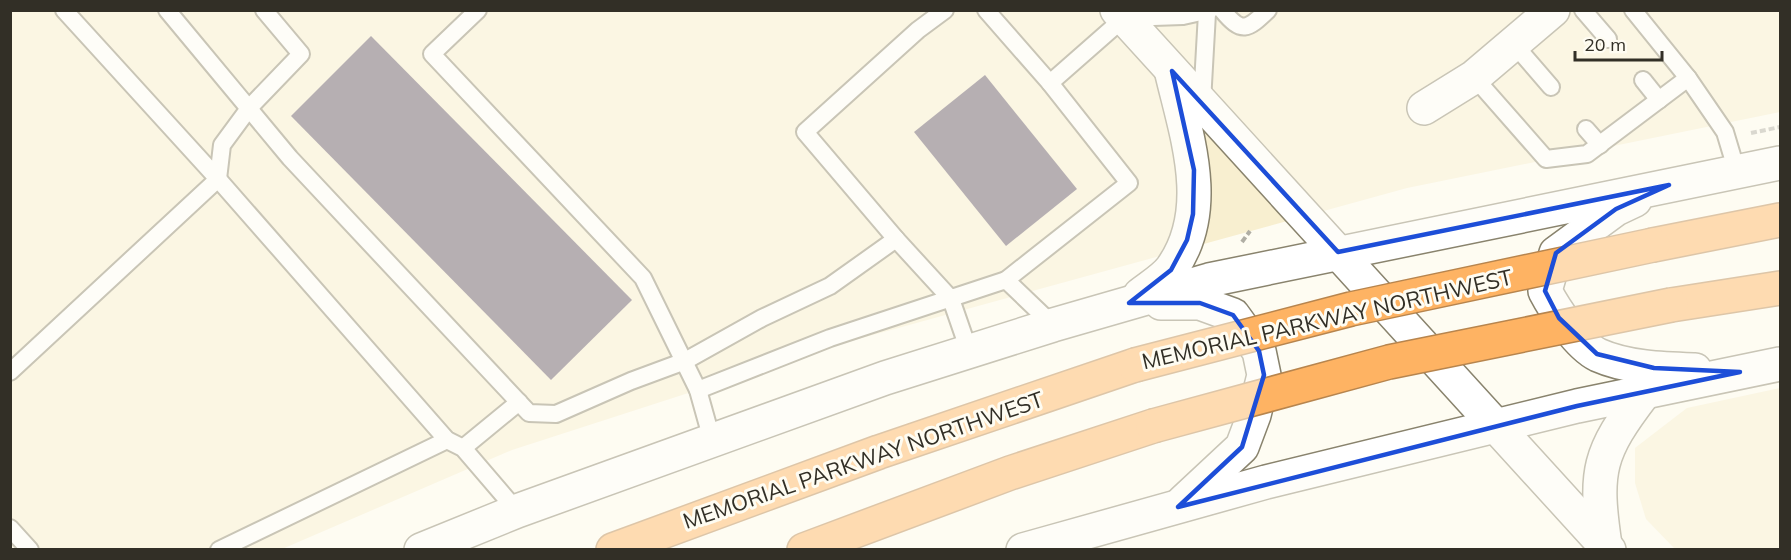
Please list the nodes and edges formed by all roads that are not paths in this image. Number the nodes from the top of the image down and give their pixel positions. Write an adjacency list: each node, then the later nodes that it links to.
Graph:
1 (64, 10): 29 (lane)
2 (167, 10): 23 (lane)
3 (264, 10): 23 (lane)
4 (478, 10): 40 (lane)
5 (945, 10): 32 (lane)
6 (986, 10): 19 (lane)
7 (1268, 10): 11 (lane)
8 (1553, 10): 14 (main road)
9 (1583, 10): 13 (lane)
10 (1633, 10): 17 (lane)
11 (1213, 11): 12 (lane); 22 (lane)
12 (1121, 14): 15 (main road); 19 (lane)
13 (1608, 39)
14 (1513, 43): 16 (main road); 20 (lane)
15 (1172, 71): 22 (main road); 37 (main road)
16 (1474, 76): 24 (main road); 26 (lane)
17 (1688, 78): 21 (lane); 28 (lane)
18 (1642, 80): 21 (lane)
19 (1050, 83): 34 (lane)
20 (1551, 87)
21 (1659, 100): 26 (lane)
22 (1202, 104): 33 (main road)
23 (249, 107): 29 (lane); 46 (lane)
24 (1424, 108)
25 (1586, 129): 26 (lane)
26 (1600, 145)
27 (1780, 163): 28 (main road)
28 (1737, 172): 30 (main road)
29 (218, 179): 42 (lane); 48 (lane)
30 (1670, 185): 33 (main road); 43 (main road)
31 (1780, 220): 59 (highway, MEMORIAL PARKWAY NORTHWEST, bridge)
32 (896, 239): 36 (lane); 40 (lane)
33 (1338, 252): 37 (main road); 47 (main road)
34 (1006, 280): 36 (lane); 38 (lane)
35 (1780, 288): 60 (highway, bridge)
36 (951, 299): 39 (lane); 44 (lane)
37 (1129, 303): 38 (main road); 51 (main road)
38 (1053, 324): 39 (main road)
39 (969, 351): 49 (main road)
40 (685, 361): 44 (lane); 46 (lane)
41 (1780, 364): 43 (main road)
42 (10, 372)
43 (1740, 372): 45 (main road)
44 (698, 390): 49 (lane)
45 (1644, 393): 47 (main road); 55 (main road)
46 (519, 402): 50 (lane)
47 (1496, 426): 51 (main road); 55 (main road)
48 (447, 440): 50 (lane); 57 (lane)
49 (712, 440): 52 (main road)
50 (463, 448): 52 (lane)
51 (1178, 507): 54 (main road)
52 (517, 511): 58 (main road)
53 (10, 528): 56 (lane)
54 (1076, 542): 61 (main road)
55 (1607, 547)
56 (30, 549)
57 (219, 549)
58 (421, 549)
59 (613, 549)
60 (804, 549)
61 (1023, 549)

